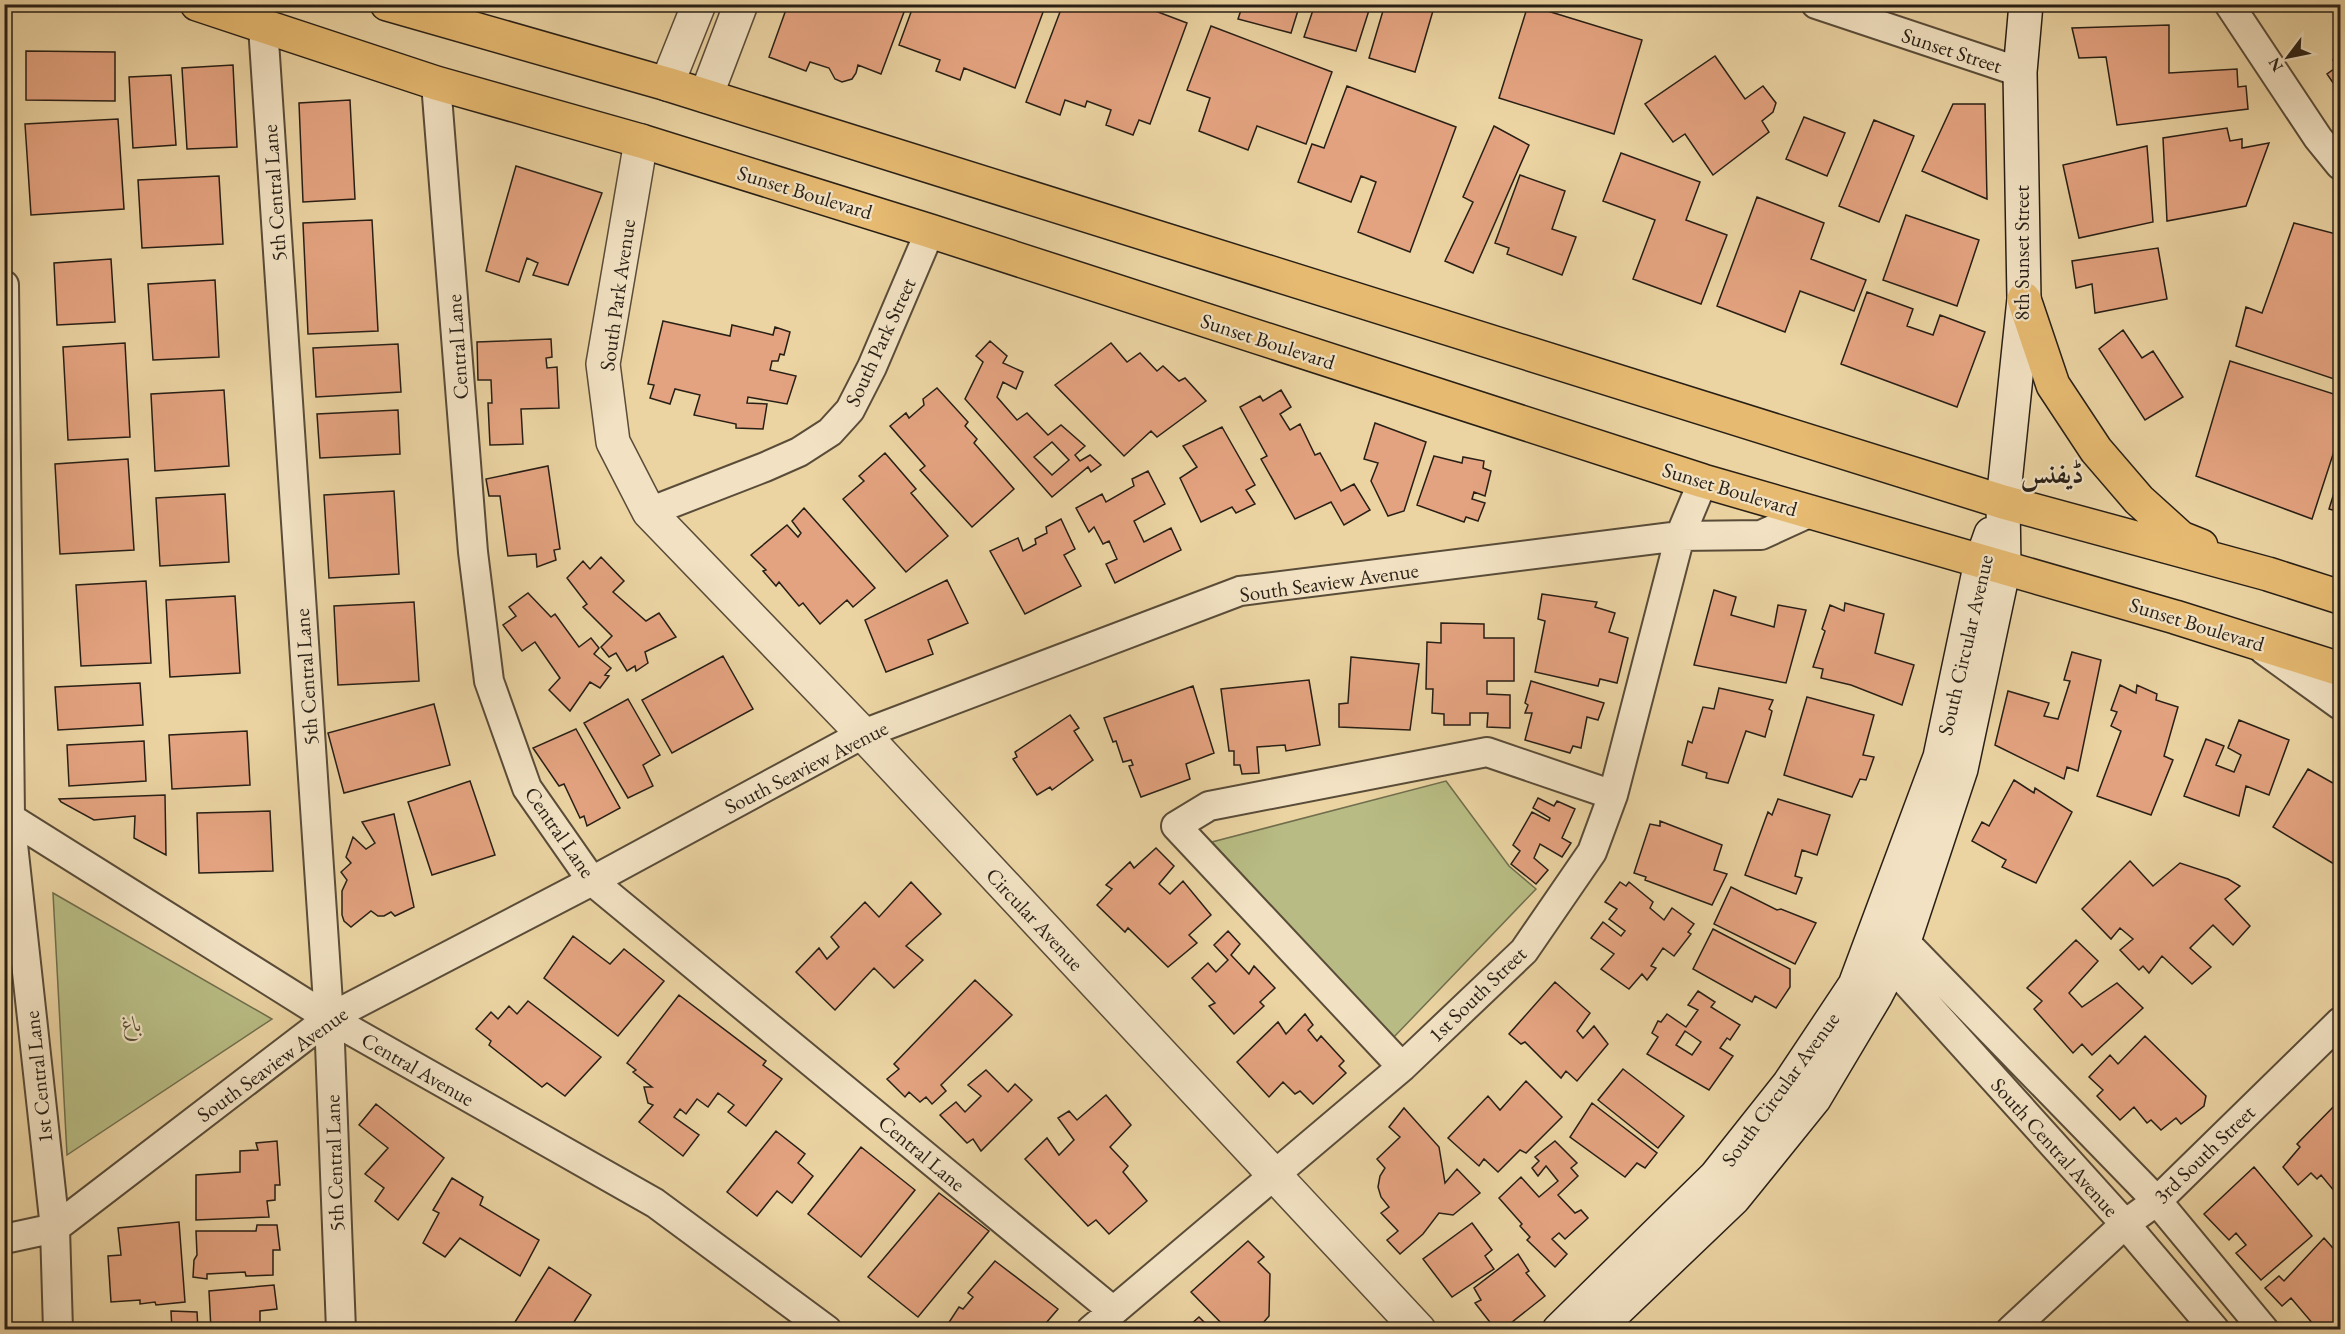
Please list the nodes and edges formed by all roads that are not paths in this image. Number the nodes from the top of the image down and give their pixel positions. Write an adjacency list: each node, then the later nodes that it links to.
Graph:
1 (197, 4): 8 (main road, Sunset Boulevard)
2 (387, 4): 11 (main road)
3 (699, 4): 11 (main road)
4 (741, 4): 12 (main road)
5 (1816, 4): 9 (street, Sunset Street)
6 (2026, 4): 9 (main road, 8th Sunset Street)
7 (2229, 4): 14 (street)
8 (263, 26): 10 (main road, Sunset Boulevard); 34 (street, 5th Central Lane)
9 (2020, 72): 17 (main road, 8th Sunset Street)
10 (436, 83): 13 (main road, Sunset Boulevard); 32 (street, Central Lane)
11 (667, 84): 12 (main road)
12 (706, 96): 19 (main road)
13 (641, 141): 15 (main road, Sunset Boulevard); 20 (main road, South Park Avenue)
14 (2340, 165)
15 (930, 231): 18 (main road, Sunset Boulevard); 20 (street, South Park Street)
16 (4, 285): 31 (street, 1st Central Lane)
17 (2024, 299): 19 (main road, 8th Sunset Street); 24 (main road)
18 (1702, 481): 21 (main road, Sunset Boulevard); 22 (street)
19 (2003, 502): 23 (main road, South Circular Avenue); 24 (main road)
20 (649, 512): 29 (main road, Circular Avenue)
21 (1809, 513): 22 (street, South Seaview Avenue); 23 (main road, Sunset Boulevard)
22 (1680, 536): 29 (street, South Seaview Avenue); 30 (street, 1st South Street)
23 (1992, 564): 26 (main road, Sunset Boulevard); 33 (main road, South Circular Avenue); 48 (main road, South Circular Avenue)
24 (2268, 574): 25 (main road)
25 (2340, 597)
26 (2253, 642): 27 (main road, Sunset Boulevard); 28 (street)
27 (2340, 669)
28 (2340, 705)
29 (863, 734): 32 (street, South Seaview Avenue); 37 (main road, Circular Avenue)
30 (1613, 795): 36 (street, 1st South Street); 36 (street)
31 (7, 816): 34 (street, Central Avenue); 40 (street, 1st Central Lane)
32 (592, 881): 34 (street, South Seaview Avenue); 42 (street, Central Lane)
33 (1898, 954): 38 (street); 39 (street, South Central Avenue); 49 (main road, South Circular Avenue)
34 (329, 1018): 40 (street, South Seaview Avenue); 44 (street, 5th Central Lane); 45 (street, Central Avenue)
35 (2340, 1022): 38 (street, 3rd South Street)
36 (1402, 1067): 37 (street, 1st South Street)
37 (1275, 1176): 42 (street, 1st South Street); 47 (main road, Circular Avenue)
38 (2157, 1201): 39 (street, 3rd South Street); 52 (street)
39 (2125, 1224): 50 (street, 3rd South Street); 51 (street, South Central Avenue)
40 (55, 1228): 41 (street, South Seaview Avenue); 43 (street, 1st Central Lane)
41 (4, 1239)
42 (1112, 1310): 46 (street, 1st South Street)
43 (58, 1329)
44 (341, 1329)
45 (827, 1329)
46 (1091, 1329)
47 (1419, 1329)
48 (1559, 1329)
49 (1596, 1329)
50 (2011, 1329)
51 (2215, 1329)
52 (2264, 1329)

